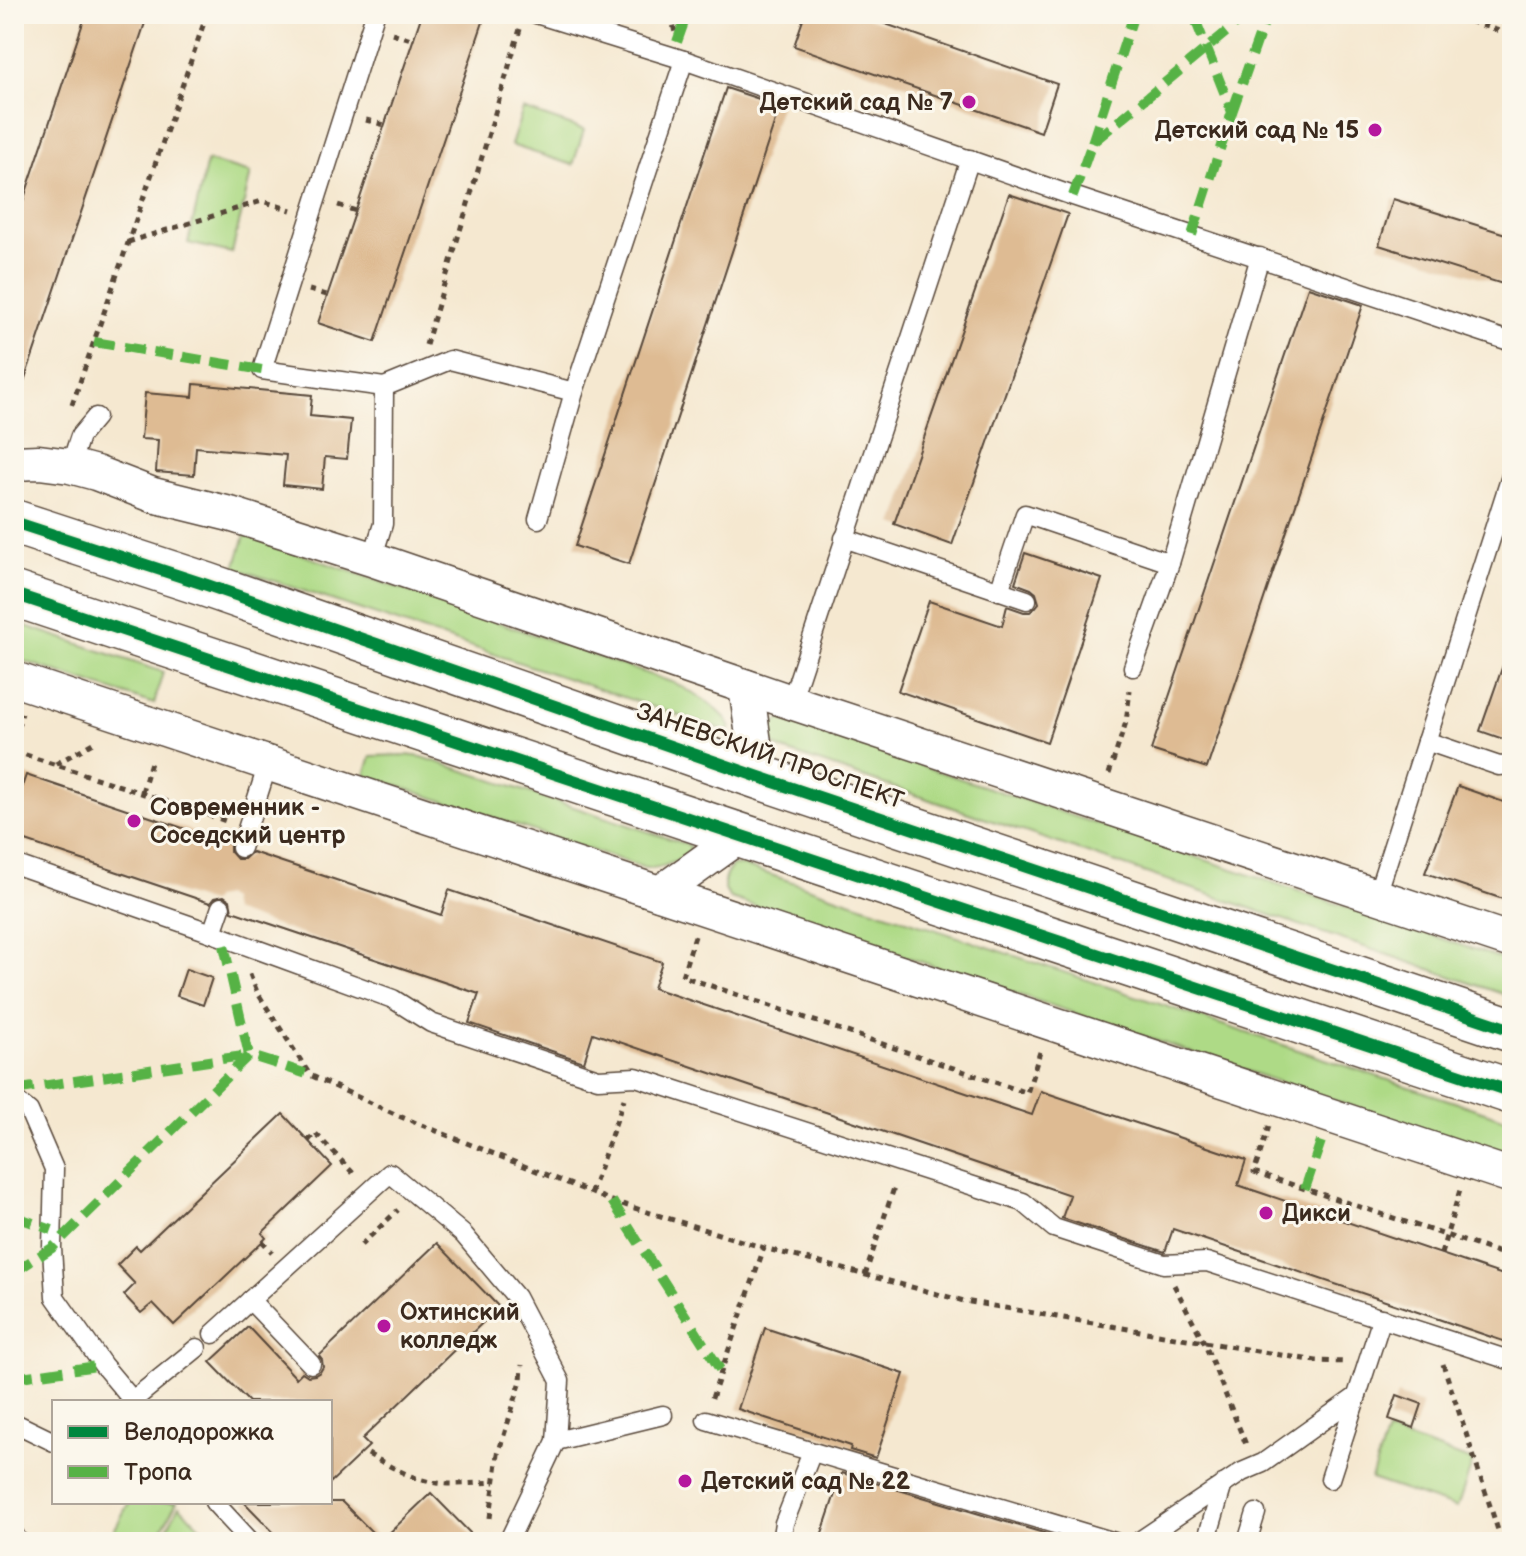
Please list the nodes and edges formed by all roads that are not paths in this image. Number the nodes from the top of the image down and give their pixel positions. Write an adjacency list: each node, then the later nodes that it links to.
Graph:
1 (375, 14): 7 (lane)
2 (536, 14): 3 (lane)
3 (684, 60): 4 (lane); 8 (lane)
4 (970, 159): 5 (lane); 15 (lane)
5 (1260, 257): 6 (lane); 17 (lane)
6 (1512, 342)
7 (384, 387): 8 (lane); 16 (lane)
8 (574, 392): 13 (lane)
9 (96, 417): 11 (lane)
10 (14, 463): 11 (street)
11 (70, 466): 16 (street)
12 (1512, 473): 25 (lane)
13 (538, 519)
14 (14, 522): 28 (main road, ЗАНЕВСКИЙ ПРОСПЕКТ)
15 (844, 538): 18 (lane); 24 (lane)
16 (372, 559): 22 (street)
17 (1170, 563): 18 (lane); 21 (lane)
18 (999, 591): 20 (lane)
19 (14, 594): 29 (main road)
20 (1027, 600)
21 (1133, 667)
22 (746, 687): 24 (street); 28 (street)
23 (19, 691): 26 (street)
24 (791, 702): 33 (street)
25 (1426, 741): 27 (lane); 33 (lane)
26 (268, 764): 30 (lane); 32 (street)
27 (1512, 765)
28 (759, 777): 37 (main road, ЗАНЕВСКИЙ ПРОСПЕКТ)
29 (741, 835): 32 (street); 38 (main road)
30 (241, 848)
31 (14, 864): 35 (lane)
32 (660, 893): 40 (street)
33 (1377, 895): 36 (street)
34 (221, 907): 35 (lane)
35 (212, 933): 42 (lane)
36 (1512, 941)
37 (1512, 1030)
38 (1512, 1092)
39 (14, 1099): 48 (lane)
40 (1512, 1176)
41 (250, 1300): 43 (lane); 46 (lane); 54 (lane)
42 (1382, 1318): 45 (lane); 47 (lane)
43 (213, 1334)
44 (197, 1348): 49 (lane)
45 (1512, 1361)
46 (311, 1364)
47 (1357, 1396): 56 (lane); 57 (lane)
48 (133, 1400)
49 (135, 1400)
50 (663, 1415): 54 (lane)
51 (706, 1420): 55 (lane)
52 (14, 1425): 53 (lane)
53 (52, 1441)
54 (556, 1441): 63 (lane)
55 (812, 1452): 64 (lane); 65 (lane)
56 (1330, 1479)
57 (1223, 1484): 66 (lane); 67 (lane)
58 (216, 1504): 62 (lane)
59 (1256, 1513): 68 (lane)
60 (14, 1534): 61 (lane)
61 (19, 1542)
62 (251, 1542)
63 (508, 1542)
64 (781, 1542)
65 (1115, 1542)
66 (1138, 1542)
67 (1206, 1542)
68 (1247, 1542)

